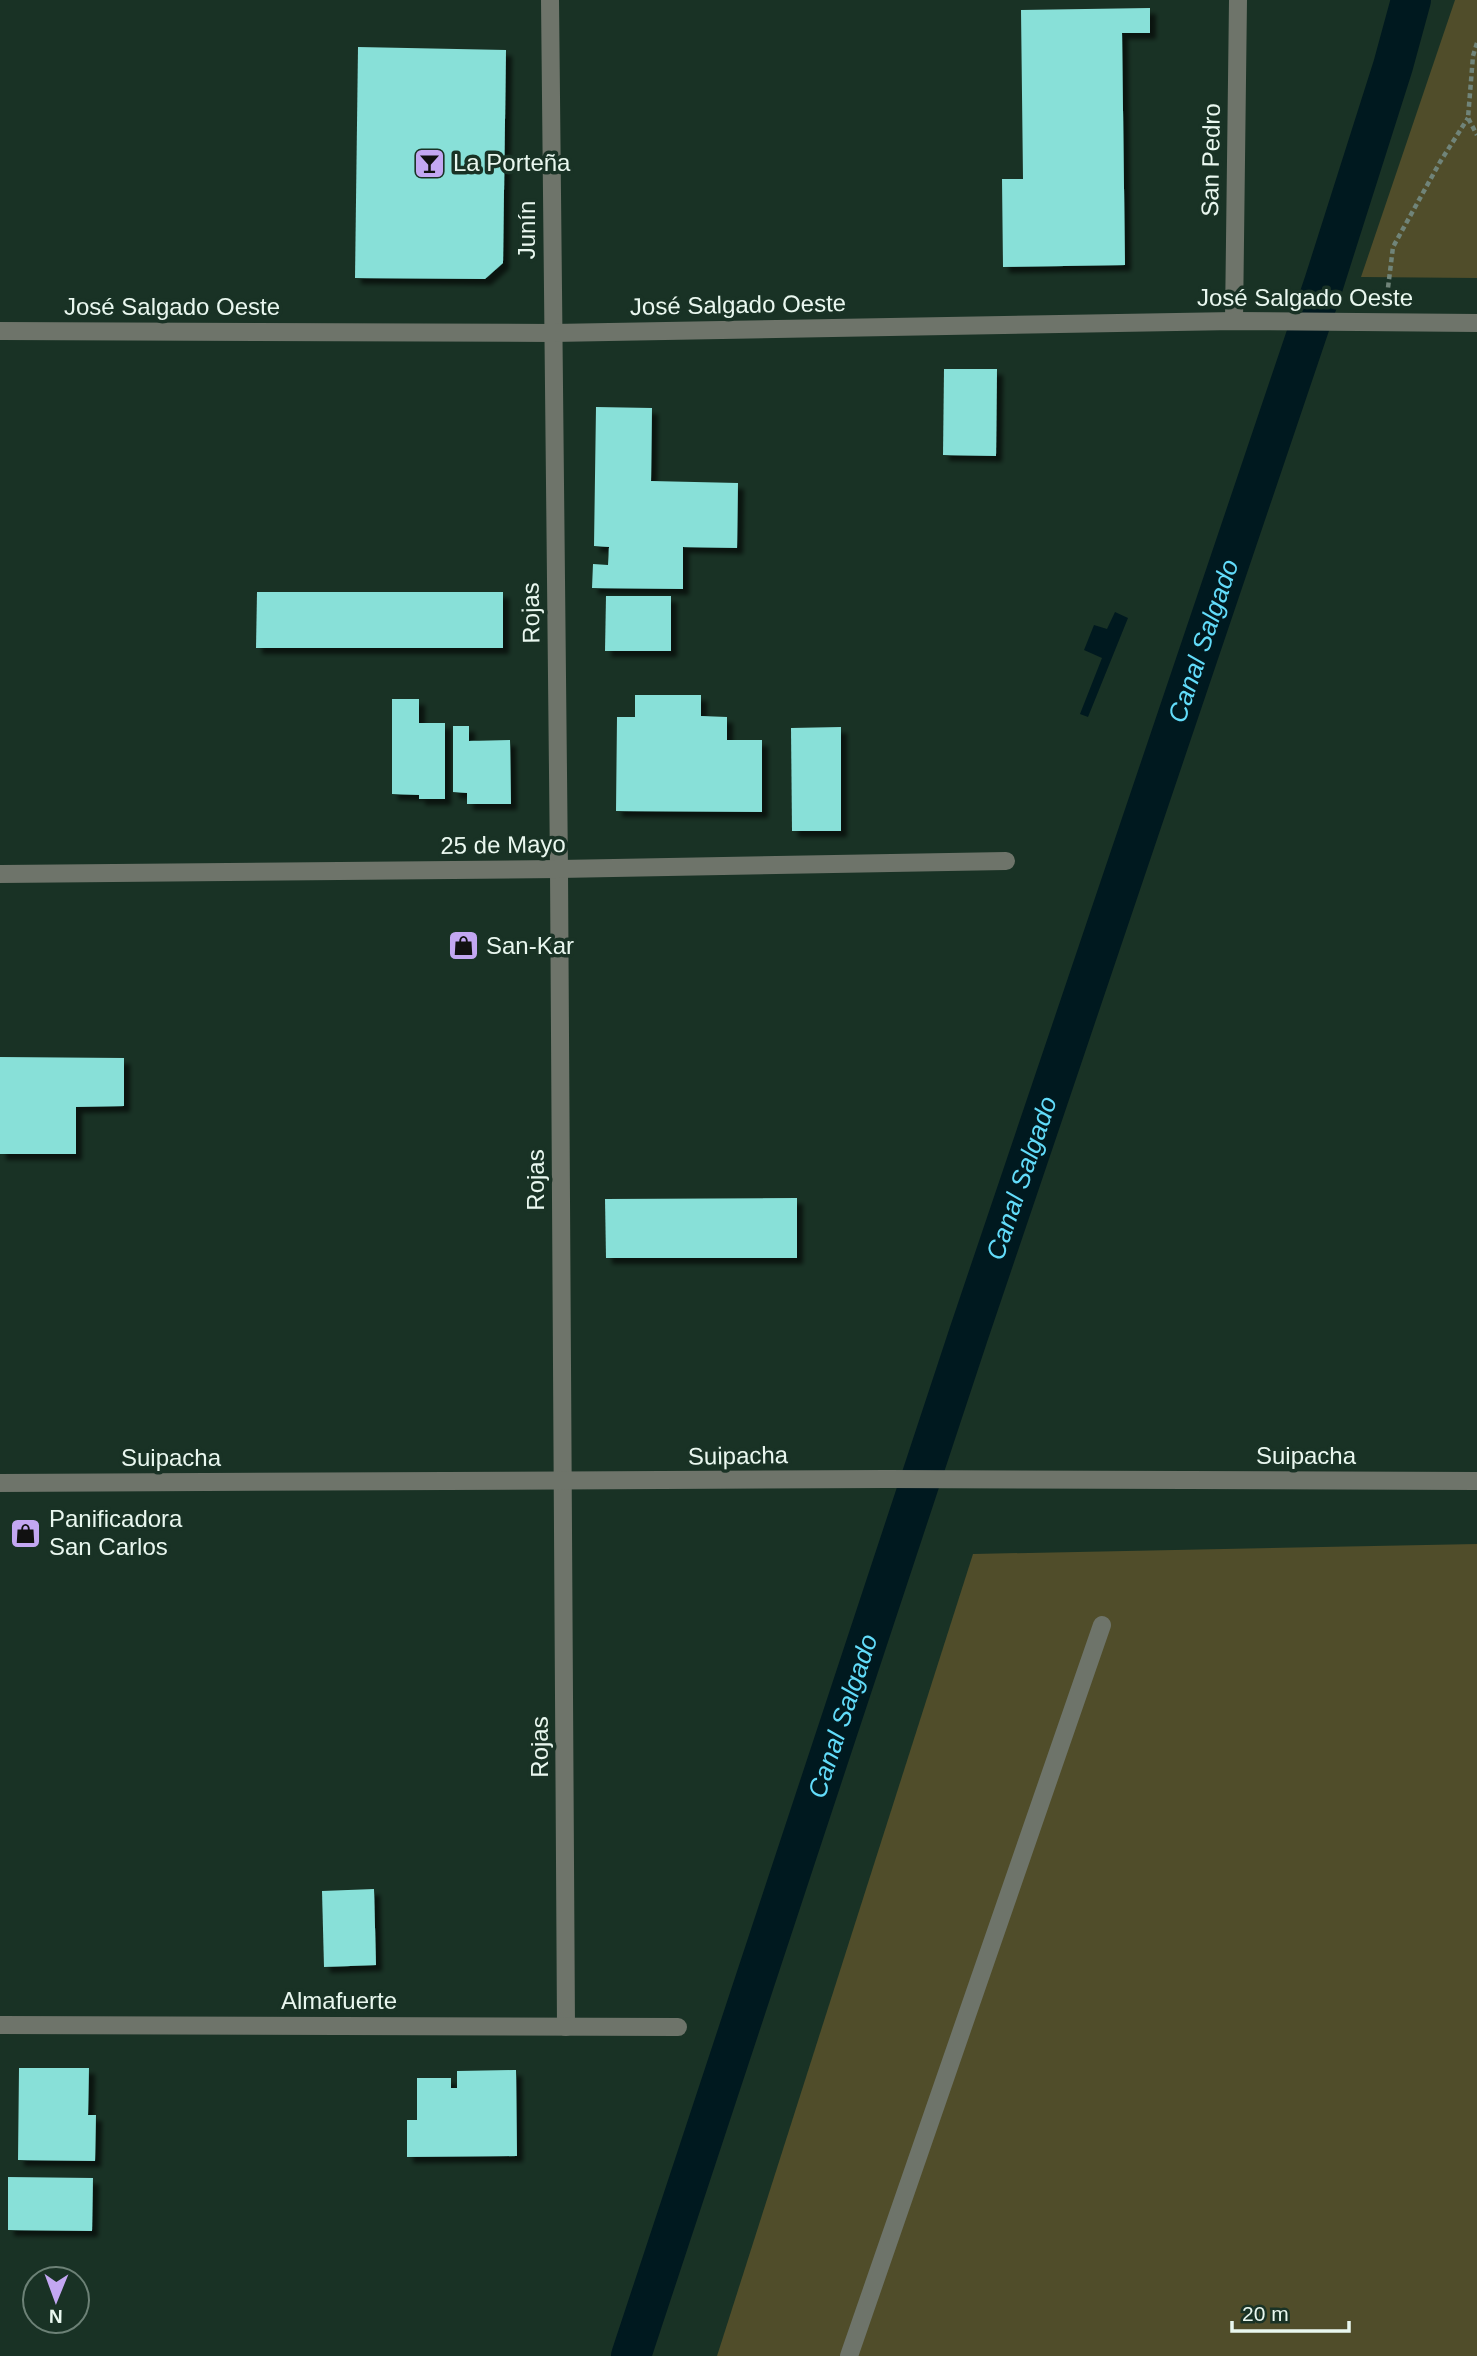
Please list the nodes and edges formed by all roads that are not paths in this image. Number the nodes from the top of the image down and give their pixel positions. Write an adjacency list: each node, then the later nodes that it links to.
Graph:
1 (550, 0): 6 (street, Junín)
2 (1238, 0): 3 (street, San Pedro)
3 (1234, 321): 4 (street, José Salgado Oeste); 6 (street, José Salgado Oeste)
4 (1477, 323)
5 (0, 331): 6 (street, José Salgado Oeste)
6 (553, 333): 8 (street, Rojas)
7 (1006, 861): 8 (street, 25 de Mayo)
8 (559, 869): 9 (street, 25 de Mayo); 11 (street, Rojas)
9 (0, 874)
10 (1477, 1481): 11 (street, Suipacha)
11 (562, 1482): 12 (street, Suipacha); 15 (street, Rojas)
12 (0, 1483)
13 (1102, 1625): 17 (street)
14 (0, 2025): 15 (street, Almafuerte)
15 (566, 2027): 16 (street, Almafuerte)
16 (678, 2027)
17 (849, 2356)

